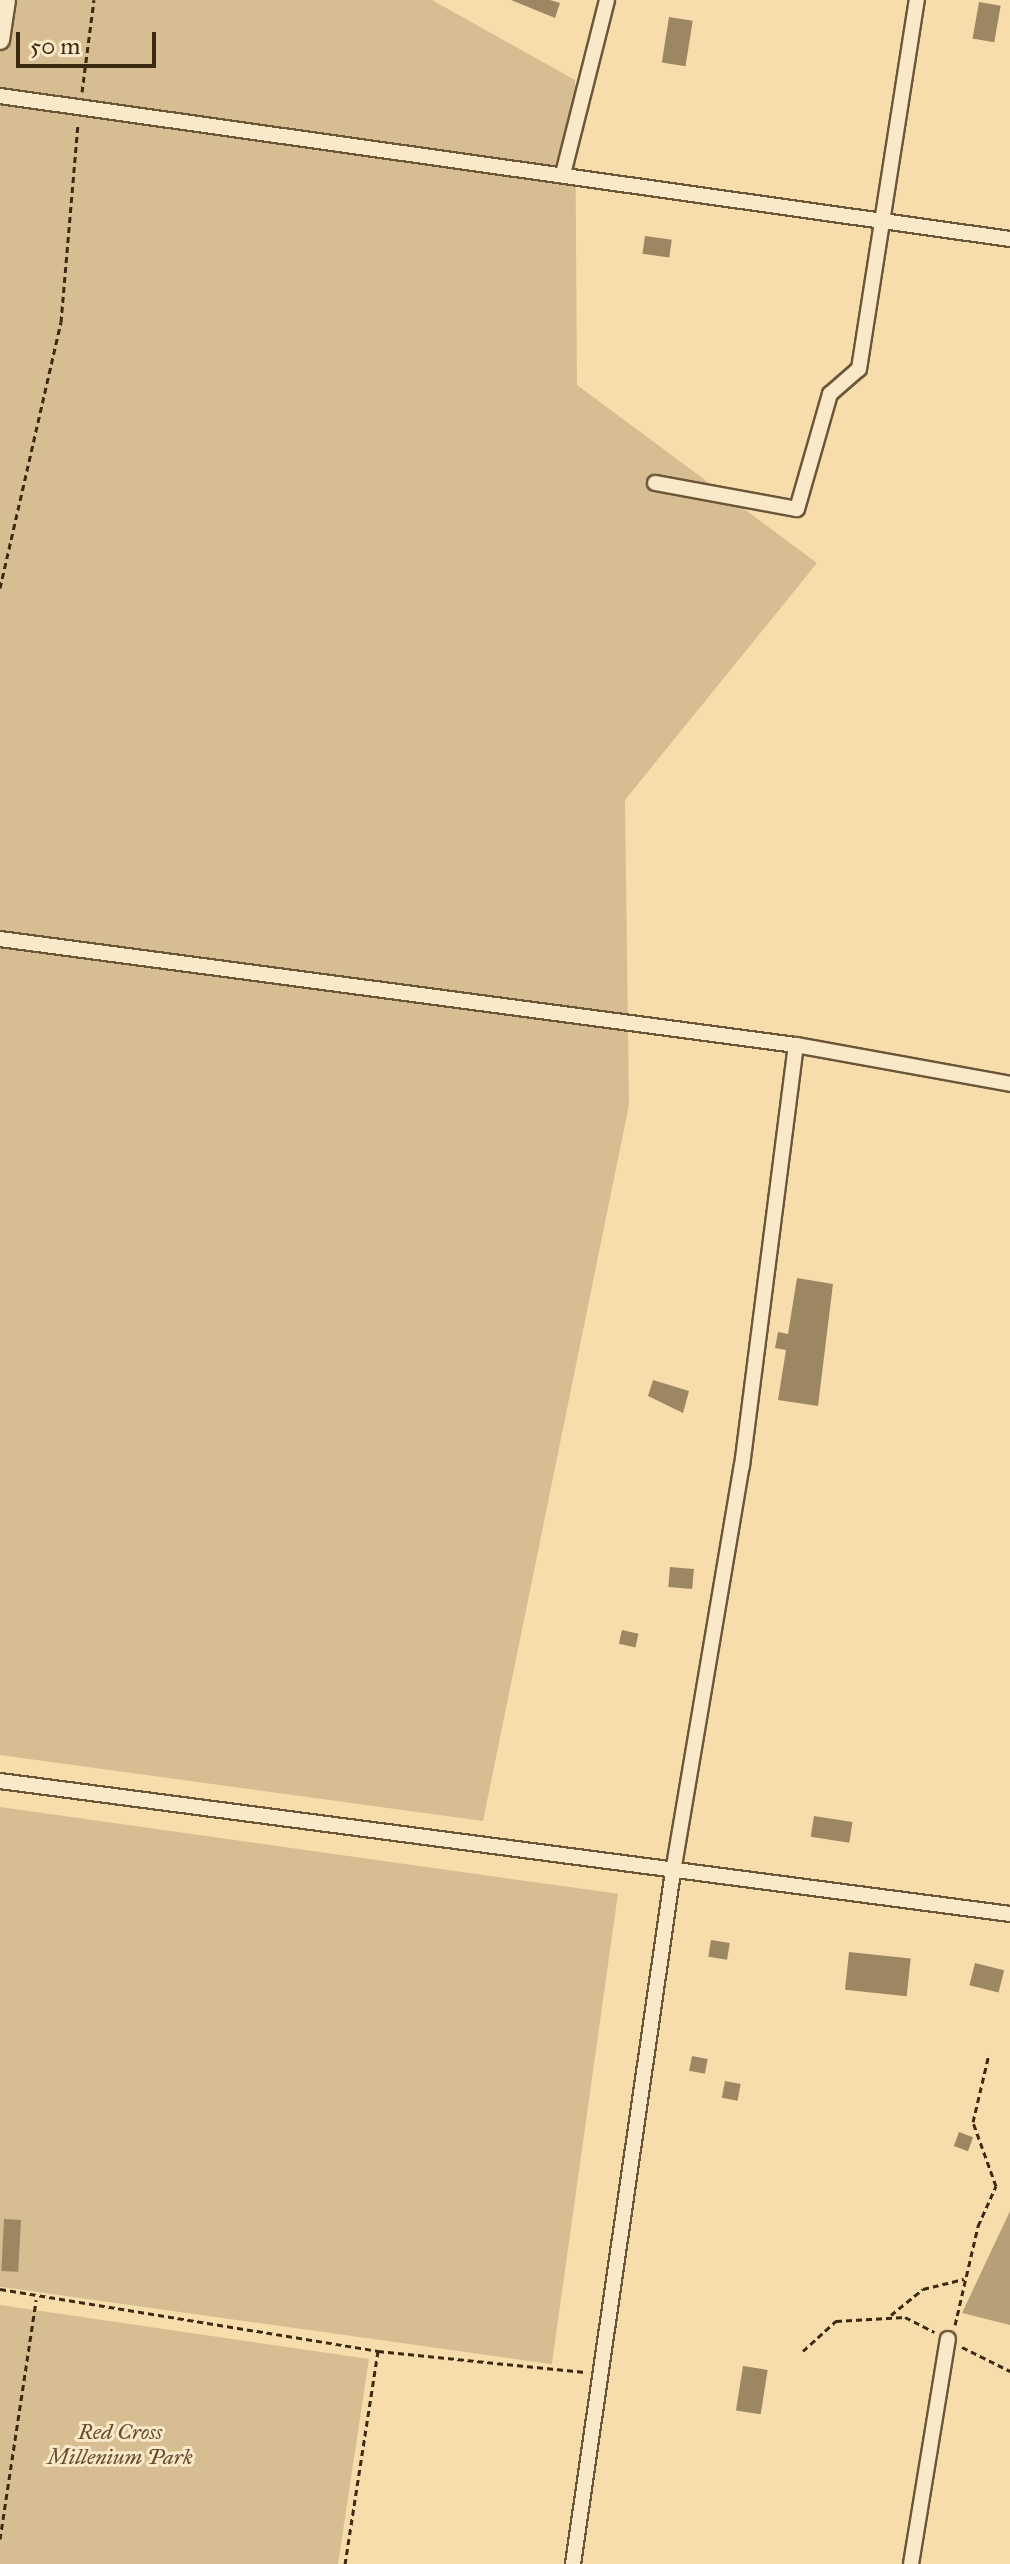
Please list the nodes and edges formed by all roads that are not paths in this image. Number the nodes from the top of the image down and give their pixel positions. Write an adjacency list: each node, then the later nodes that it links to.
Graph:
1 (6, 0): 4 (street)
2 (607, 0): 6 (street)
3 (917, 0): 7 (street)
4 (0, 40)
5 (0, 96): 6 (street)
6 (563, 174): 7 (street)
7 (880, 219): 8 (street); 9 (street)
8 (1010, 239)
9 (655, 483)
10 (0, 939): 11 (street)
11 (796, 1045): 12 (street); 14 (street)
12 (1010, 1084)
13 (0, 1781): 14 (street)
14 (673, 1872): 15 (street); 17 (street)
15 (1010, 1914)
16 (948, 2339): 18 (street)
17 (573, 2564)
18 (911, 2564)

